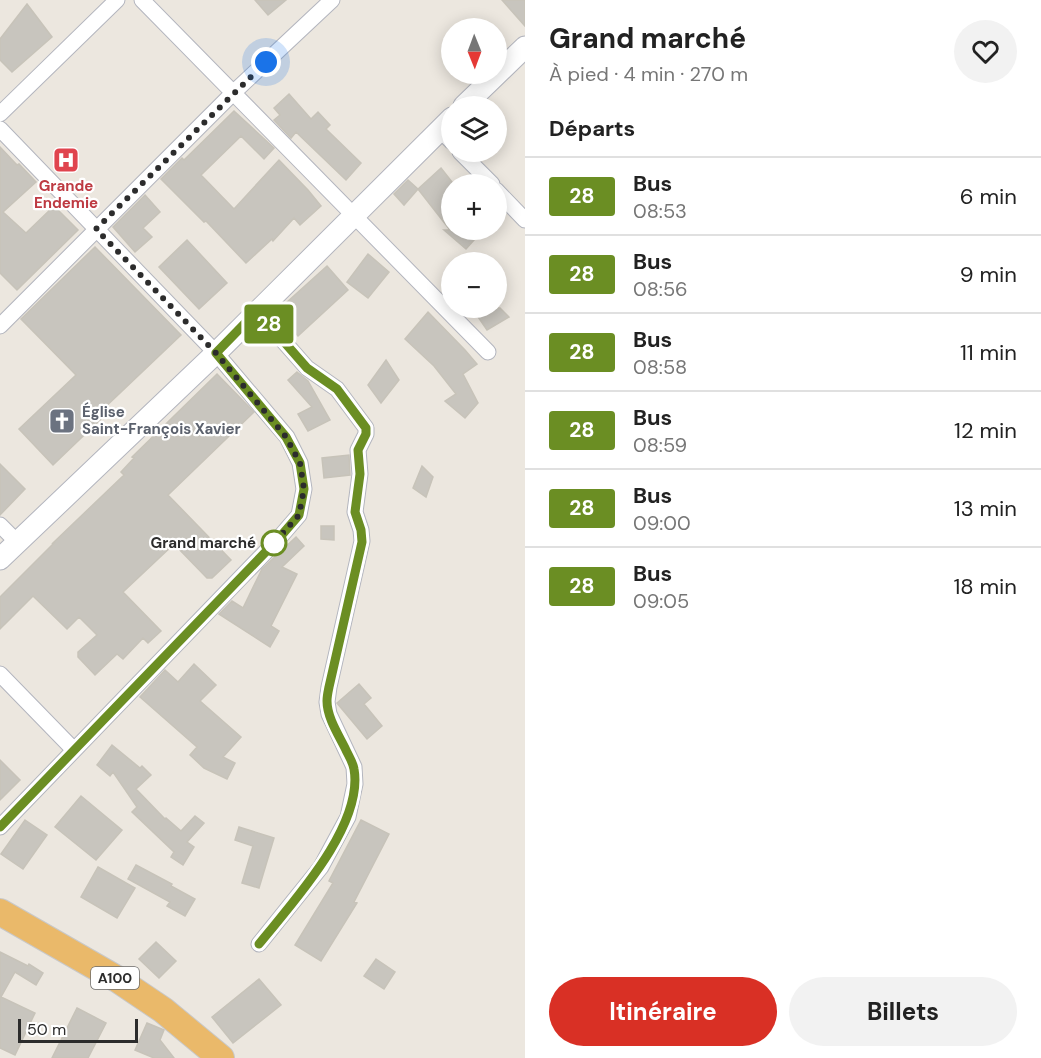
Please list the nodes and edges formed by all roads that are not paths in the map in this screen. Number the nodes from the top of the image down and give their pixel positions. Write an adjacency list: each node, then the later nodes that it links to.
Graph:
1 (117, 0): 7 (street)
2 (142, 0): 5 (street)
3 (332, 0): 5 (street)
4 (525, 47): 6 (main road)
5 (233, 93): 13 (street); 15 (street)
6 (474, 96)
7 (0, 114)
8 (0, 129): 15 (street)
9 (441, 136): 13 (main road)
10 (470, 162): 11 (street)
11 (482, 174)
12 (507, 201): 14 (street)
13 (353, 215): 16 (main road); 18 (street)
14 (525, 220)
15 (96, 229): 17 (street); 19 (street)
16 (257, 311): 19 (main road); 27 (street)
17 (0, 326)
18 (488, 352)
19 (216, 353): 21 (main road); 24 (street)
20 (0, 525): 21 (street)
21 (17, 542): 22 (main road)
22 (0, 559)
23 (0, 674): 24 (street)
24 (74, 750): 25 (street)
25 (0, 827)
26 (0, 912): 28 (highway, A100)
27 (259, 944)
28 (220, 1058)

